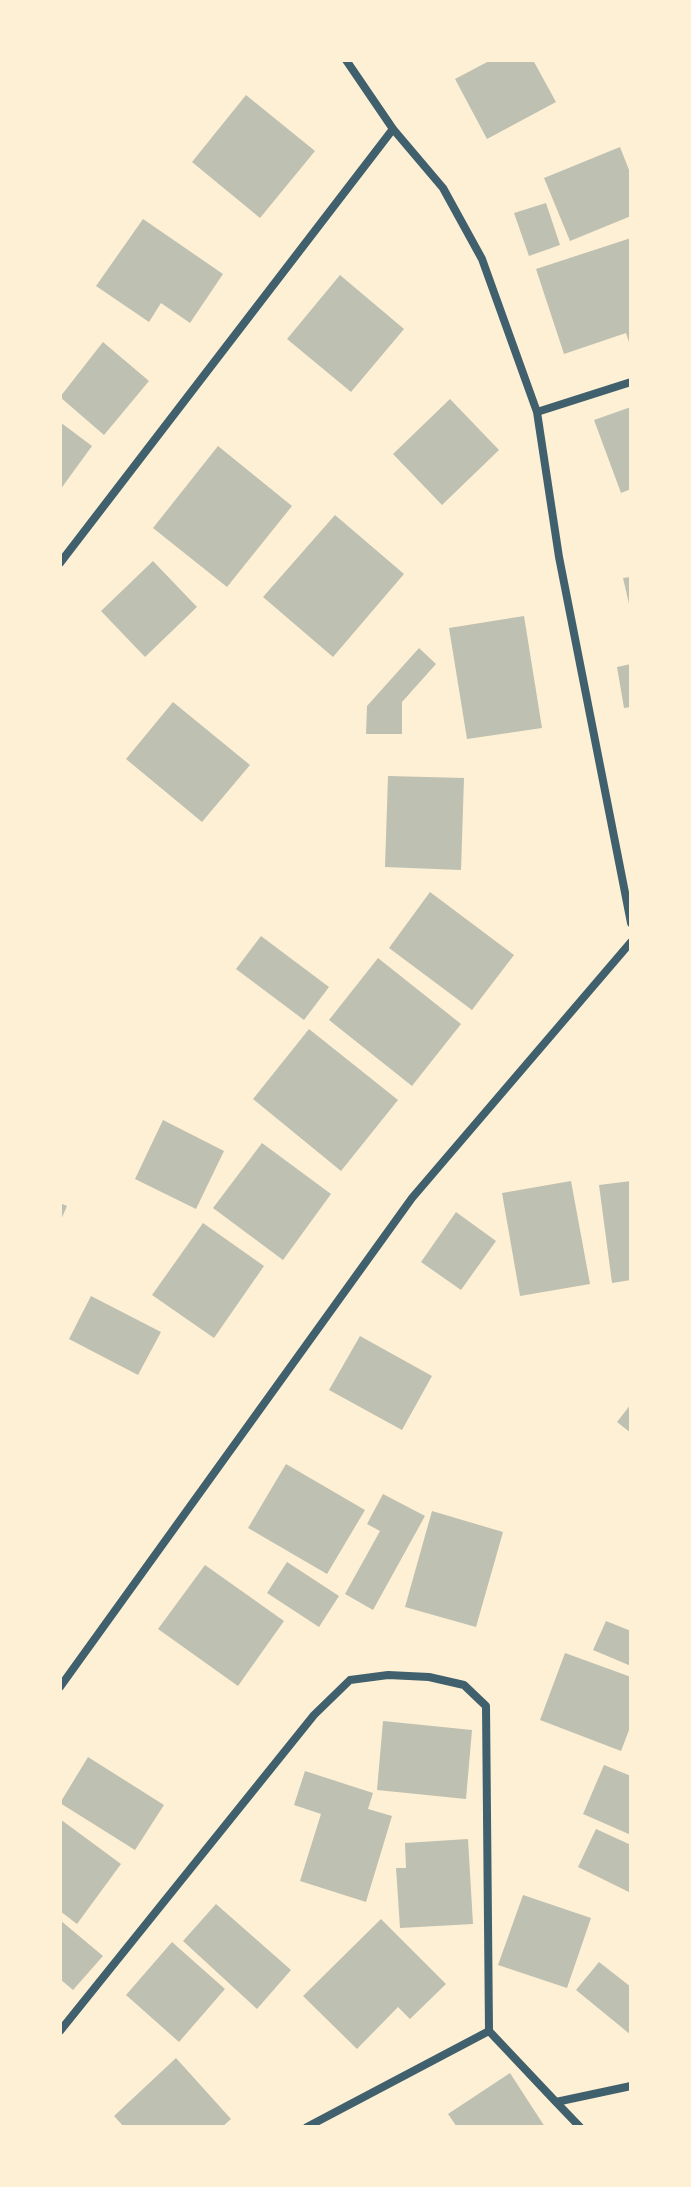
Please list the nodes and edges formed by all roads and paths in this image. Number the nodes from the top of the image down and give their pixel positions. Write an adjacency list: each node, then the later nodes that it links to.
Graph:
1 (346, 60): 2 (street)
2 (393, 129): 4 (street); 5 (street)
3 (631, 382): 4 (street)
4 (537, 412): 6 (street)
5 (60, 563)
6 (631, 923)
7 (631, 942): 8 (street)
8 (60, 1687)
9 (60, 2031): 10 (street)
10 (489, 2031): 12 (street); 13 (street)
11 (631, 2086): 12 (street)
12 (556, 2102): 14 (street)
13 (307, 2127)
14 (580, 2127)

